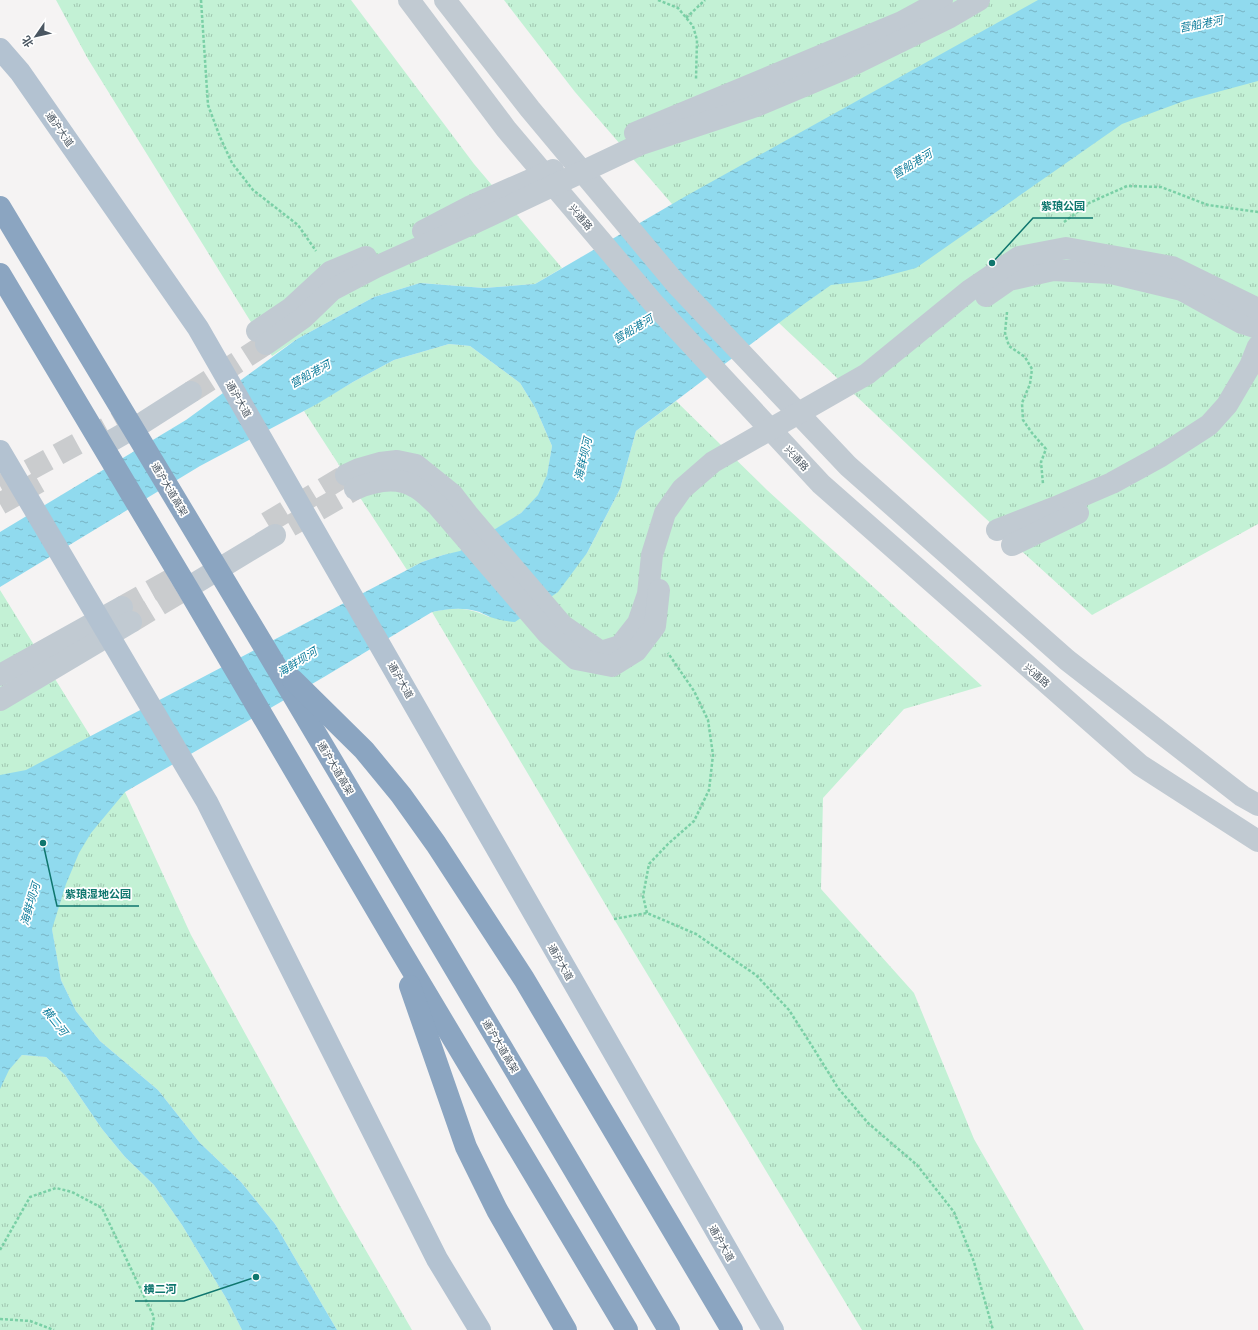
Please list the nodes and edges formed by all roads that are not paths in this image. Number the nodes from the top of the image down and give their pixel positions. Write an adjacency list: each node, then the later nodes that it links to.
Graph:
1 (409, 0): 23 (street, 兴通路)
2 (445, 0): 22 (street)
3 (942, 0): 4 (street)
4 (979, 0)
5 (0, 49): 30 (main road, 通沪大道)
6 (0, 207): 19 (highway, 通沪大道高架)
7 (0, 274): 24 (highway)
8 (1258, 309): 18 (street)
9 (1258, 328): 18 (street)
10 (1258, 346): 11 (street)
11 (1258, 380)
12 (134, 413): 13 (street)
13 (104, 445)
14 (0, 451): 25 (main road)
15 (351, 482): 18 (street)
16 (271, 529): 17 (street)
17 (185, 580)
18 (555, 630)
19 (271, 658): 28 (highway, 通沪大道高架); 29 (highway)
20 (0, 675): 21 (street)
21 (0, 700)
22 (1258, 805)
23 (1258, 840)
24 (396, 943): 26 (highway); 27 (highway)
25 (480, 1330)
26 (566, 1330)
27 (628, 1330)
28 (669, 1330)
29 (732, 1330)
30 (772, 1330)

